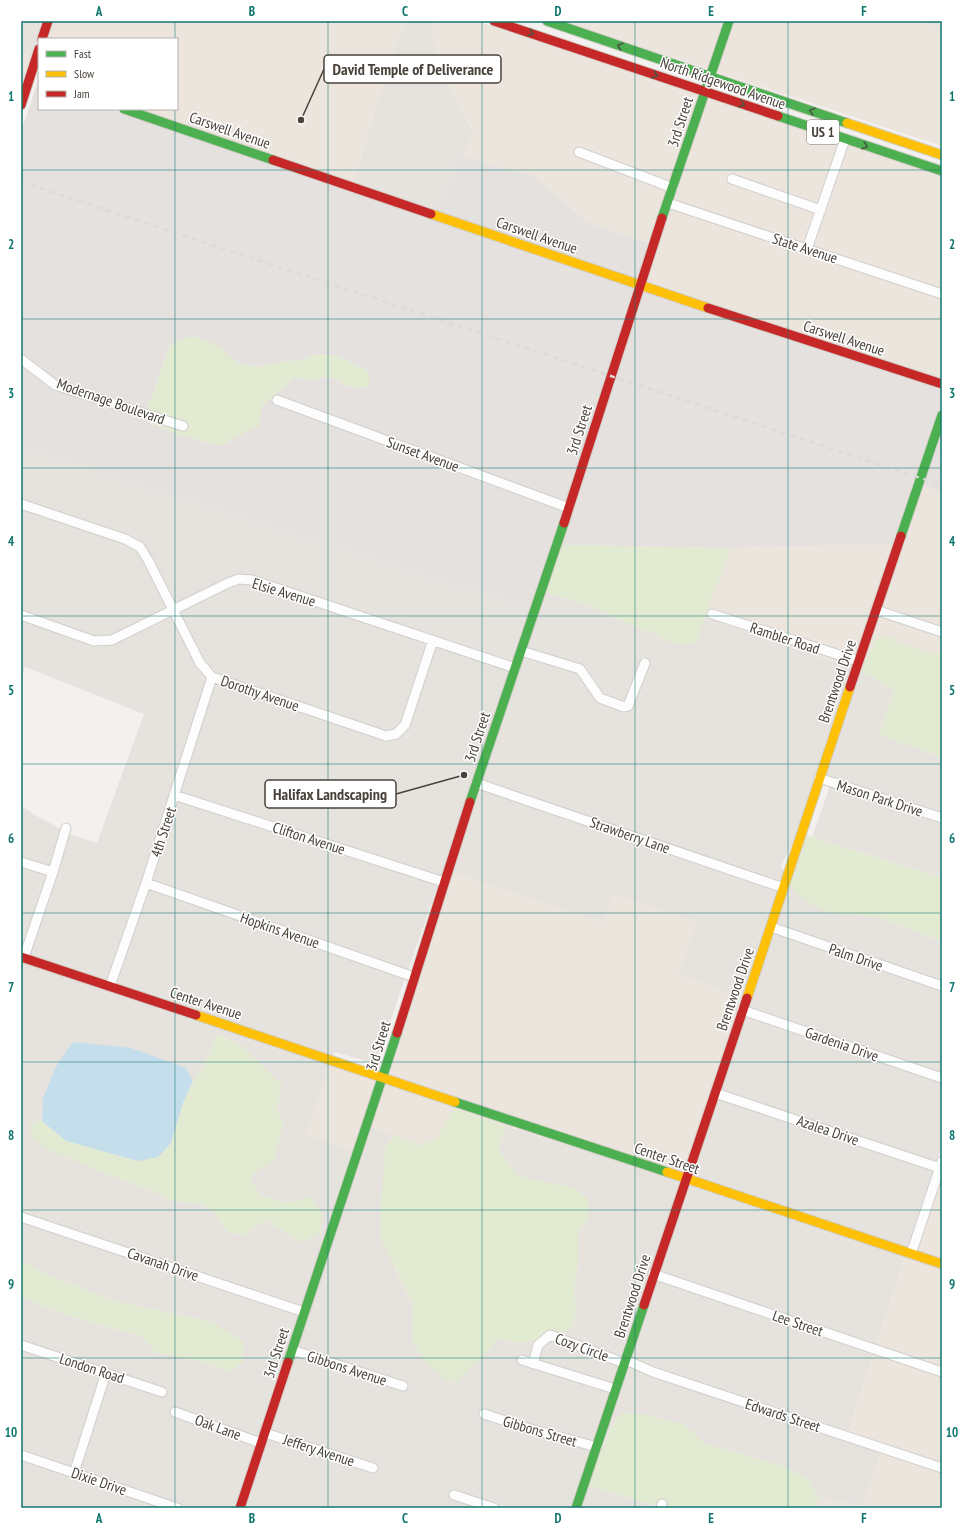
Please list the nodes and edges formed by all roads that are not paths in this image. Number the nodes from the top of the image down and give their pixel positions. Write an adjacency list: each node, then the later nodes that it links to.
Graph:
1 (48, 21): 5 (street)
2 (494, 21): 9 (street, North Ridgewood Avenue / US 1, one-way to 9)
3 (547, 21): 7 (street, North Ridgewood Avenue / US 1, one-way to 3)
4 (729, 21): 7 (street, 3rd Street)
5 (42, 38)
6 (38, 55): 8 (street)
7 (710, 77): 9 (street, 3rd Street); 14 (street, North Ridgewood Avenue / US 1, one-way to 7)
8 (34, 78): 10 (street)
9 (705, 92): 12 (street, North Ridgewood Avenue / US 1, one-way to 12); 17 (street, 3rd Street)
10 (21, 105)
11 (127, 110): 21 (street, Carswell Avenue)
12 (845, 139): 15 (street, North Ridgewood Avenue / US 1, one-way to 15); 19 (street)
13 (579, 152): 17 (street)
14 (942, 155)
15 (942, 171)
16 (732, 179): 19 (street)
17 (673, 188): 18 (street, 3rd Street)
18 (668, 203): 20 (street, State Avenue); 21 (street, 3rd Street)
19 (821, 210): 20 (street)
20 (807, 249): 22 (street, State Avenue)
21 (640, 285): 24 (street, Carswell Avenue); 29 (street, 3rd Street)
22 (942, 294)
23 (21, 359): 27 (street, Modernage Boulevard)
24 (942, 384)
25 (277, 400): 29 (street, Sunset Avenue)
26 (942, 415): 31 (street, Brentwood Drive)
27 (183, 426)
28 (21, 504): 30 (street)
29 (569, 508): 36 (street, 3rd Street)
30 (174, 609): 33 (street); 35 (street, Elsie Avenue); 40 (street, Dorothy Avenue)
31 (876, 610): 34 (street); 37 (street, Brentwood Drive)
32 (712, 614): 37 (street, Rambler Road)
33 (21, 616)
34 (942, 632)
35 (433, 640): 39 (street, Elsie Avenue); 40 (street, Dorothy Avenue)
36 (520, 651): 38 (street); 39 (street, 3rd Street)
37 (858, 661): 41 (street, Brentwood Drive)
38 (645, 663)
39 (515, 668): 42 (street, 3rd Street)
40 (212, 677): 43 (street, 4th Street)
41 (819, 778): 44 (street, Mason Park Drive); 50 (street, Brentwood Drive)
42 (476, 783): 48 (street, 3rd Street); 50 (street, Strawberry Lane)
43 (174, 795): 48 (street, Clifton Avenue); 49 (street, 4th Street)
44 (942, 818)
45 (66, 828): 47 (street)
46 (21, 862): 47 (street)
47 (53, 872): 52 (street)
48 (444, 882): 53 (street, 3rd Street)
49 (146, 883): 53 (street, Hopkins Avenue); 54 (street, 4th Street)
50 (784, 888): 51 (street, Brentwood Drive)
51 (771, 927): 55 (street, Palm Drive); 56 (street, Brentwood Drive)
52 (22, 957): 54 (street, Center Avenue)
53 (414, 977): 57 (street, 3rd Street)
54 (110, 986): 57 (street, Center Avenue)
55 (942, 986)
56 (742, 1010): 58 (street, Gardenia Drive); 59 (street, Brentwood Drive)
57 (383, 1076): 61 (street, Center Street); 66 (street, 3rd Street)
58 (942, 1078)
59 (715, 1093): 60 (street, Azalea Drive); 61 (street, Brentwood Drive)
60 (941, 1165): 63 (street)
61 (686, 1180): 63 (street, Center Street); 65 (street, Brentwood Drive)
62 (21, 1216): 66 (street, Cavanah Drive)
63 (911, 1254): 64 (street, Center Street)
64 (942, 1264)
65 (653, 1274): 70 (street, Brentwood Drive); 72 (street, Lee Street)
66 (304, 1312): 68 (street, 3rd Street)
67 (21, 1345): 73 (street, London Road)
68 (292, 1350): 74 (street, Gibbons Avenue); 79 (street, 3rd Street)
69 (522, 1360): 71 (street, Cozy Circle)
70 (625, 1362): 71 (street, Cozy Circle); 75 (street, Brentwood Drive); 84 (street, Edwards Street)
71 (533, 1364): 75 (street, Cozy Circle)
72 (942, 1372)
73 (106, 1373): 76 (street, London Road); 85 (street)
74 (403, 1386)
75 (614, 1389): 81 (street, Brentwood Drive)
76 (162, 1392)
77 (176, 1412): 80 (street, Oak Lane)
78 (484, 1414): 81 (street, Gibbons Street)
79 (265, 1433): 80 (street, 3rd Street); 83 (street, Jeffery Avenue)
80 (261, 1442): 88 (street, 3rd Street)
81 (597, 1447): 90 (street, Brentwood Drive)
82 (21, 1455): 85 (street, Dixie Drive)
83 (373, 1468)
84 (942, 1468)
85 (74, 1473): 87 (street, Dixie Drive)
86 (454, 1495): 89 (street)
87 (177, 1508)
88 (240, 1508)
89 (494, 1508)
90 (576, 1508)

